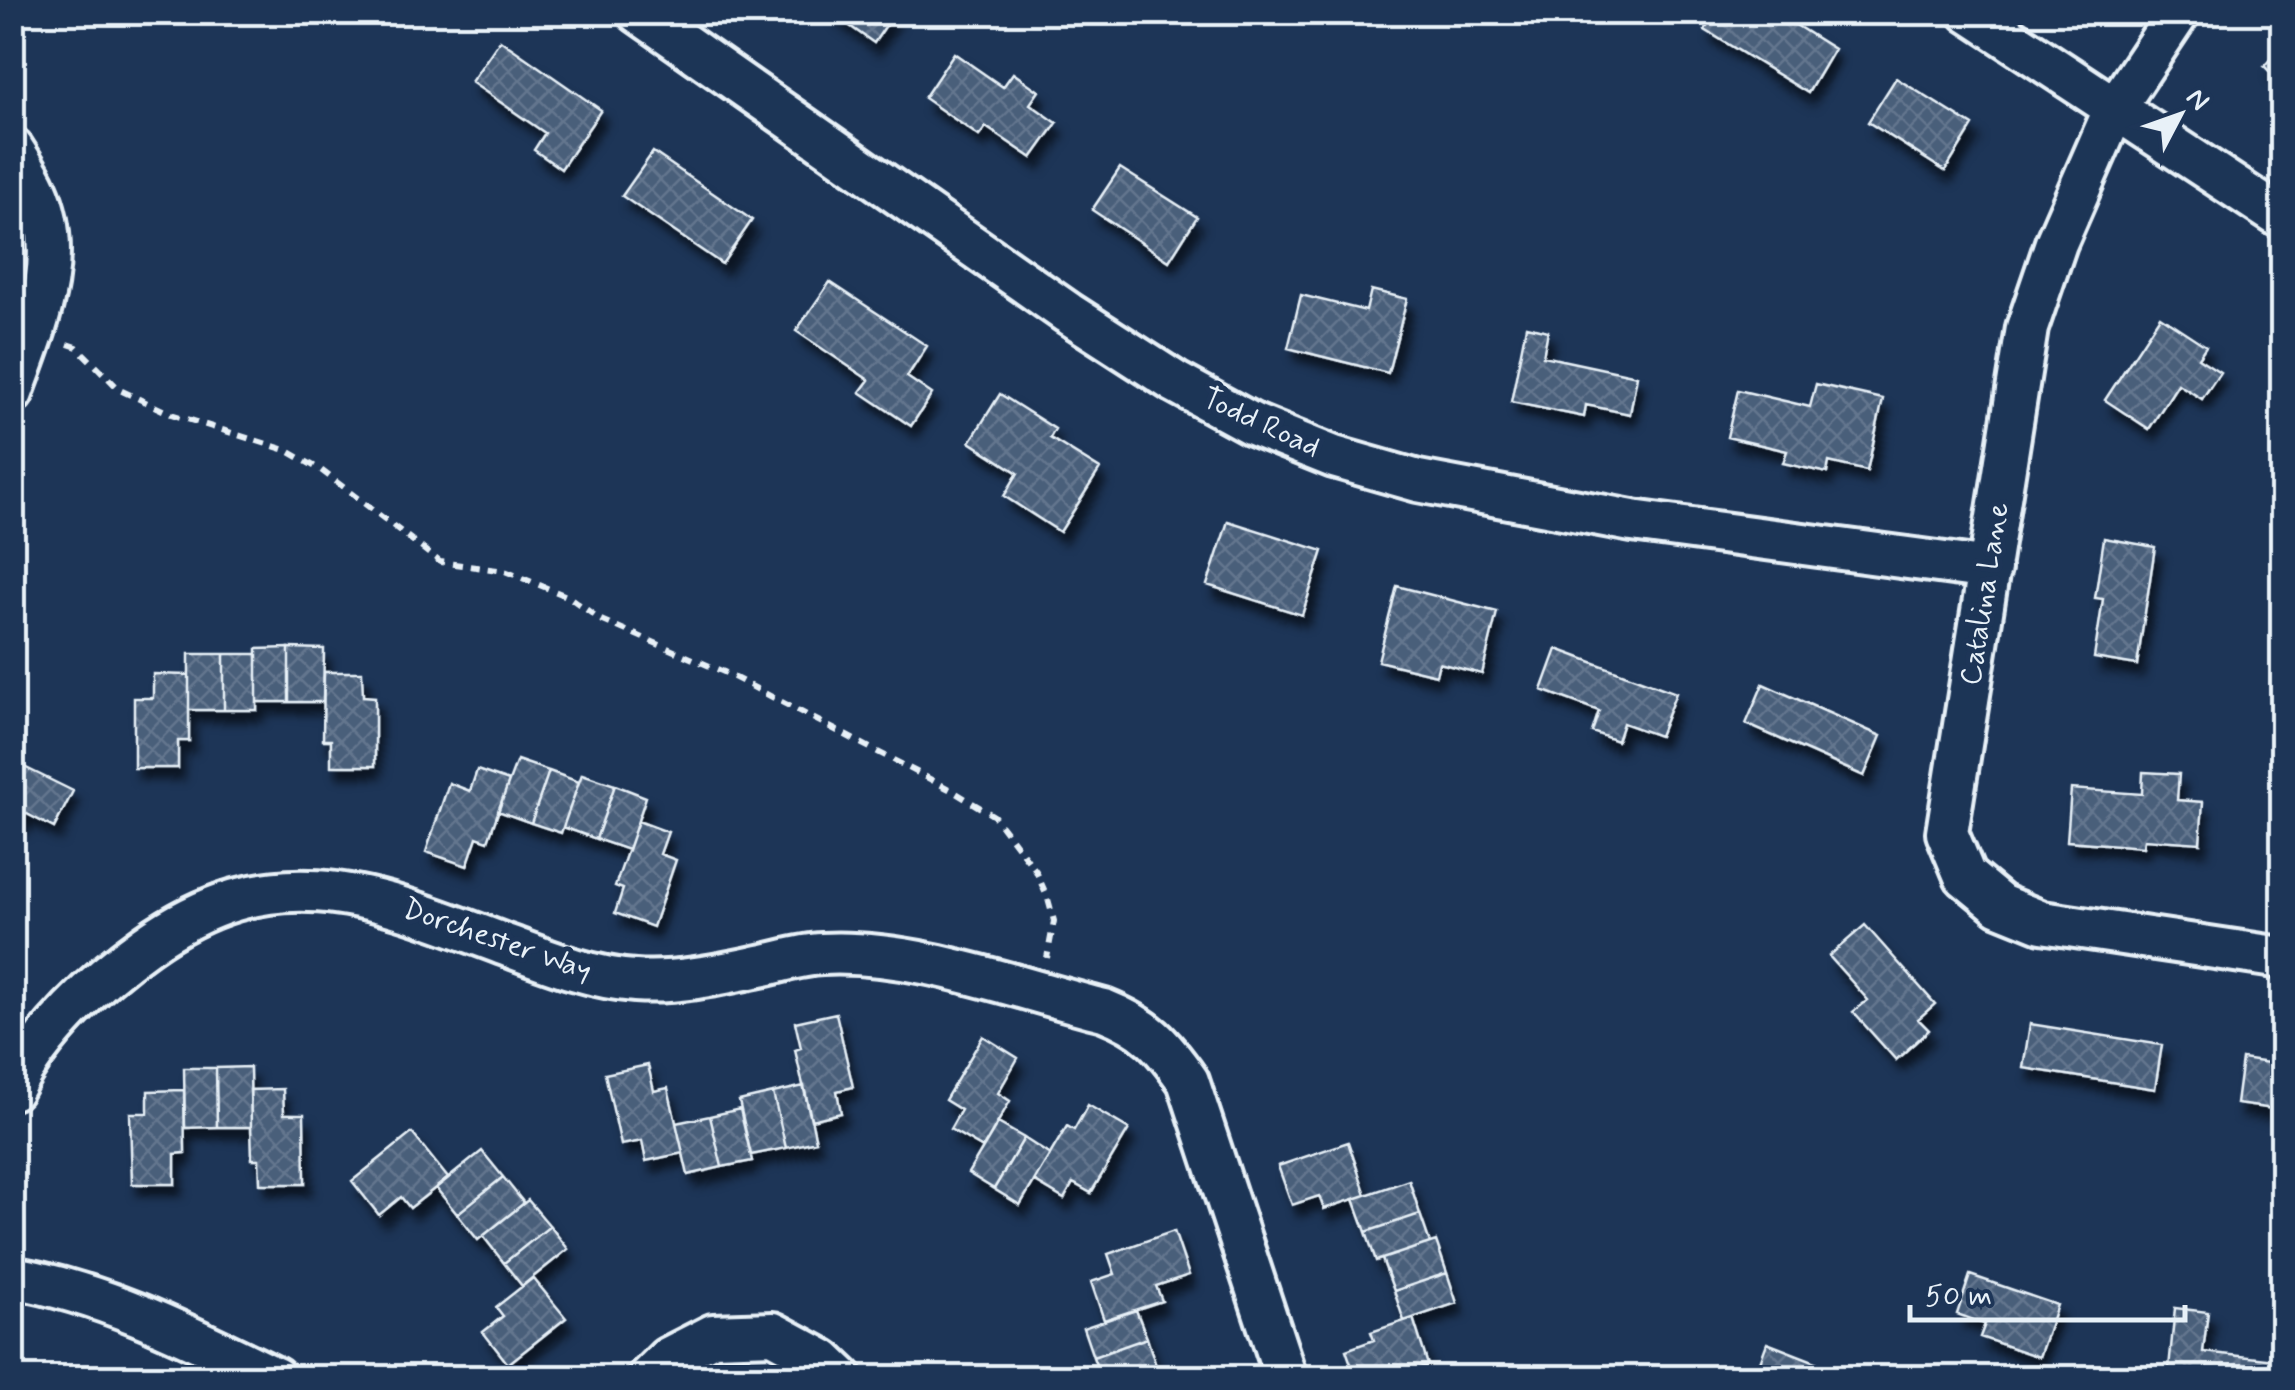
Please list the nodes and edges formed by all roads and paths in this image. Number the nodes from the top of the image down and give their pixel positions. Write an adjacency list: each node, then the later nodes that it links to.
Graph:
1 (638, 12): 9 (street, Todd Road)
2 (1970, 12): 4 (street)
3 (2179, 12): 4 (street, Catalina Lane)
4 (2115, 108): 6 (street); 9 (street, Catalina Lane)
5 (12, 148): 7 (street)
6 (2282, 218)
7 (35, 331): 8 (street); 11 (path)
8 (12, 393)
9 (1990, 569): 10 (street, Catalina Lane)
10 (2282, 958)
11 (1037, 993): 12 (street, Dorchester Way); 17 (street, Dorchester Way)
12 (12, 1089)
13 (12, 1278): 14 (street)
14 (275, 1378)
15 (648, 1378): 16 (street)
16 (842, 1378)
17 (1286, 1378)

